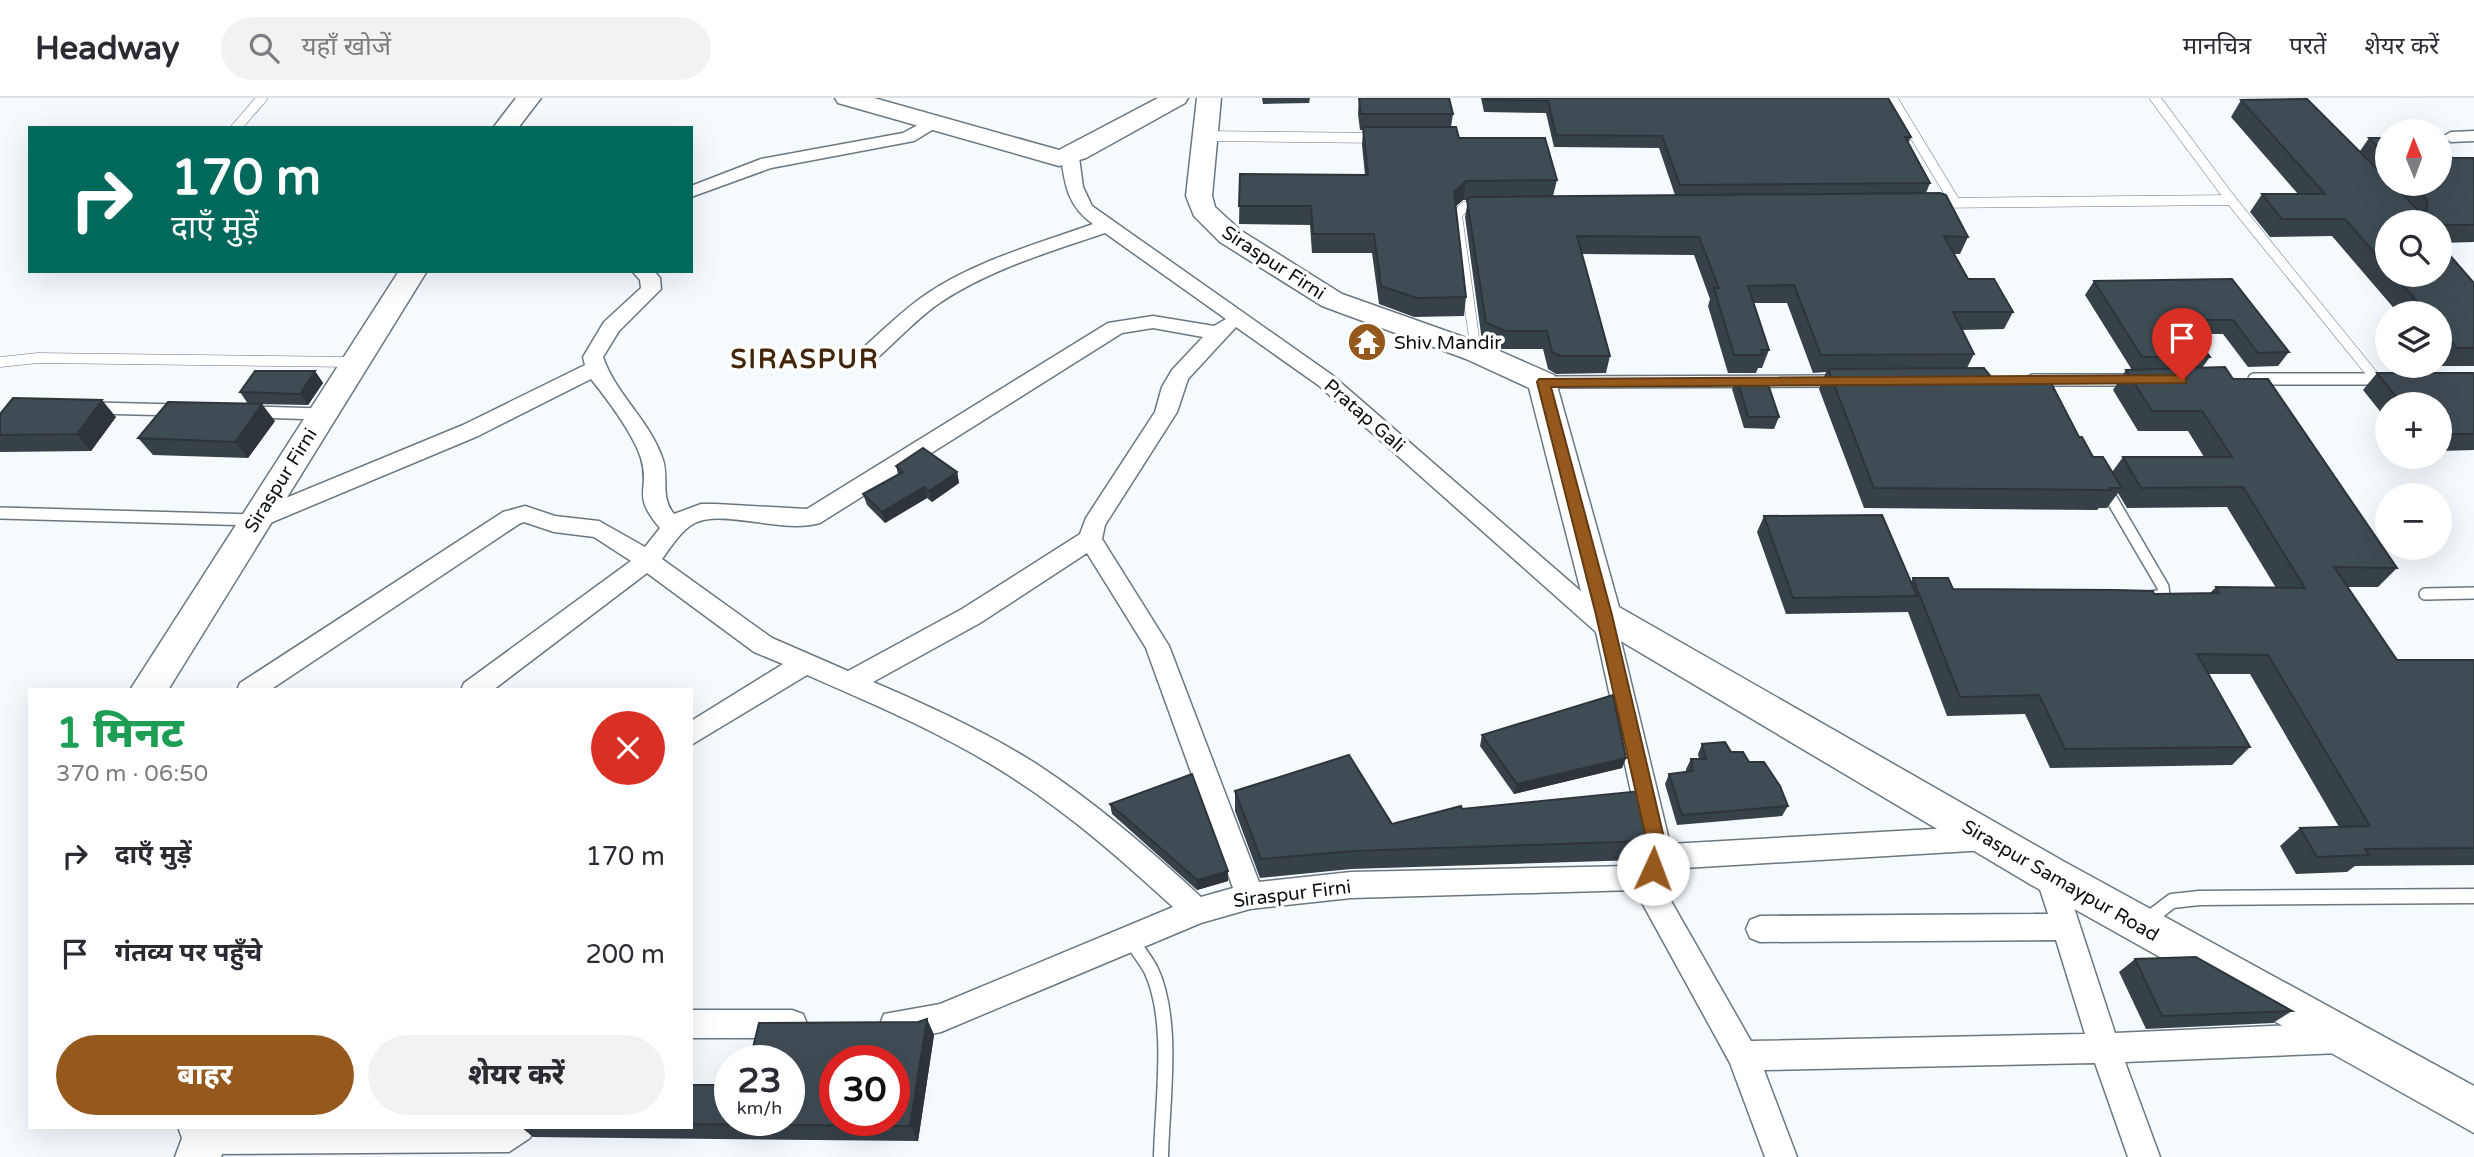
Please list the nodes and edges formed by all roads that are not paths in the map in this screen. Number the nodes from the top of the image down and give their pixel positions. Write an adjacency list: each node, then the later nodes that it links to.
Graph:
1 (262, 98): 9 (lane)
2 (529, 98): 10 (street)
3 (847, 98): 8 (street)
4 (1176, 98): 15 (street)
5 (1209, 98): 11 (street, Siraspur Firni)
6 (1892, 98): 18 (lane)
7 (2155, 98): 17 (lane)
8 (931, 123): 15 (street); 16 (street)
9 (238, 126)
10 (507, 126)
11 (1204, 136): 14 (lane); 25 (street, Siraspur Firni)
12 (2474, 136): 13 (street)
13 (2452, 137)
14 (1397, 138)
15 (1070, 157): 21 (street, Pratap Gali)
16 (693, 191)
17 (2231, 200): 18 (lane); 31 (lane)
18 (1955, 202): 19 (lane)
19 (1927, 203)
20 (1499, 206): 25 (lane)
21 (1106, 226): 24 (street, Pratap Gali); 26 (street)
22 (412, 273): 28 (street, Siraspur Firni)
23 (644, 273): 29 (street)
24 (1226, 326): 46 (street); 47 (street); 52 (street, Pratap Gali)
25 (1476, 352): 37 (street, Siraspur Firni)
26 (869, 354)
27 (0, 362): 28 (lane)
28 (353, 362): 42 (street, Siraspur Firni)
29 (596, 368): 45 (street); 46 (street)
30 (2237, 379): 31 (lane)
31 (2376, 379): 32 (lane)
32 (2400, 379)
33 (2015, 380): 34 (lane)
34 (2043, 380): 35 (lane); 38 (lane)
35 (2140, 380)
36 (1849, 381): 37 (lane)
37 (1544, 382): 52 (street)
38 (2049, 392)
39 (84, 408): 40 (lane)
40 (196, 411)
41 (238, 412): 42 (lane)
42 (321, 414): 45 (street, Siraspur Firni)
43 (2096, 472): 51 (lane)
44 (0, 513): 45 (lane)
45 (256, 520): 55 (street, Siraspur Firni)
46 (674, 529): 48 (street)
47 (1090, 539): 54 (street); 62 (street)
48 (646, 561): 53 (street); 56 (street); 57 (street)
49 (2474, 593): 50 (lane)
50 (2425, 594)
51 (2131, 597)
52 (1605, 621): 59 (street, Siraspur Samaypur Road); 60 (street)
53 (804, 664): 54 (street); 58 (street)
54 (850, 682): 64 (street)
55 (149, 688)
56 (252, 688)
57 (476, 688)
58 (693, 733)
59 (1987, 838): 60 (street, Siraspur Firni); 61 (street, Siraspur Samaypur Road)
60 (1649, 867): 62 (street, Siraspur Firni); 74 (street)
61 (2049, 874): 65 (street, Siraspur Samaypur Road); 66 (street)
62 (1250, 896): 64 (street, Siraspur Firni)
63 (2474, 896): 65 (lane)
64 (1197, 911): 68 (street, Siraspur Firni)
65 (2140, 925): 72 (street, Siraspur Samaypur Road)
66 (2065, 927): 67 (street); 73 (street)
67 (1760, 929)
68 (1130, 939): 71 (street, Siraspur Firni); 78 (lane)
69 (693, 1024): 70 (street)
70 (815, 1024)
71 (870, 1024)
72 (2343, 1038): 73 (street); 75 (street, Siraspur Samaypur Road)
73 (2105, 1048): 74 (street); 80 (street)
74 (1743, 1056): 79 (street)
75 (2474, 1111)
76 (517, 1129): 77 (street)
77 (206, 1137)
78 (1161, 1157)
79 (1781, 1157)
80 (2144, 1157)

